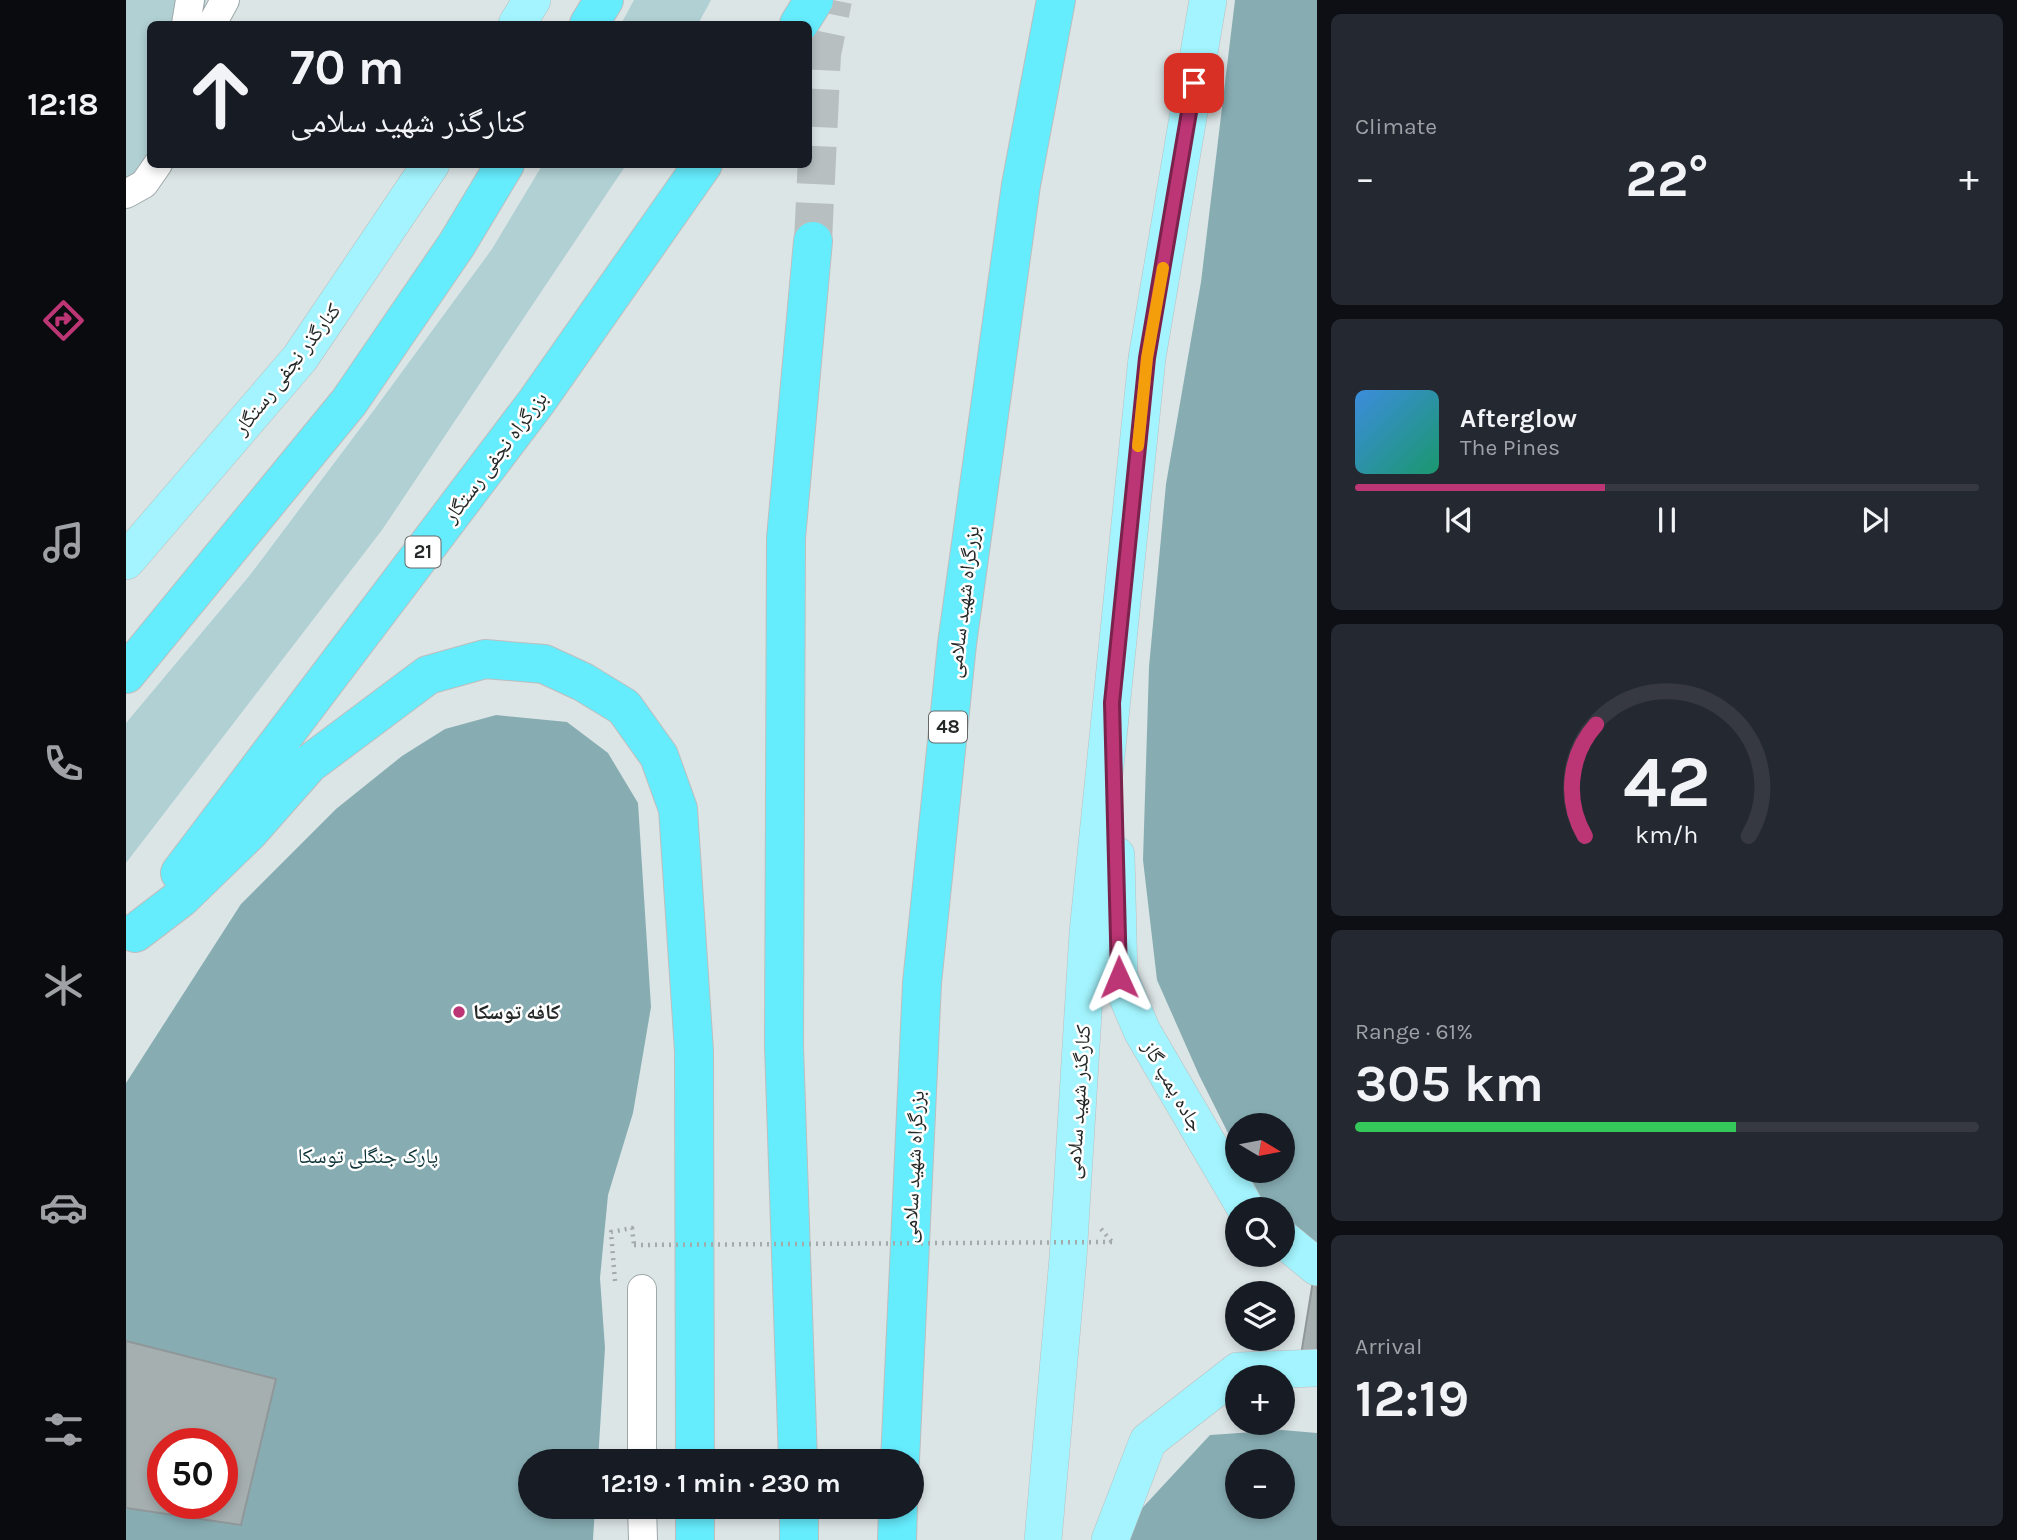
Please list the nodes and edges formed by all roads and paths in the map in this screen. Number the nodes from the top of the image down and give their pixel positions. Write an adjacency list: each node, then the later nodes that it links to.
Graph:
1 (190, 0): 8 (street)
2 (225, 0): 9 (street)
3 (532, 0): 10 (main road)
4 (604, 0): 11 (highway)
5 (814, 0): 12 (highway)
6 (1056, 0): 33 (highway, بزرگراه شهید سلامی / 48)
7 (1208, 0): 22 (main road, کنارگذر شهید سلامی)
8 (186, 21)
9 (214, 21)
10 (519, 21)
11 (591, 21)
12 (801, 21)
13 (155, 168): 17 (street)
14 (428, 168): 19 (main road, کنارگذر نجفی رستگار)
15 (503, 168): 20 (highway)
16 (700, 168): 23 (highway, بزرگراه نجفی رستگار / 21)
17 (126, 194)
18 (813, 241): 32 (highway)
19 (126, 561)
20 (140, 652): 21 (highway)
21 (126, 674)
22 (1112, 703): 24 (main road, جاده پمپ گاز); 44 (main road, کنارگذر شهید سلامی)
23 (130, 939): 31 (highway)
24 (1238, 1197)
25 (1112, 1242): 28 (path, bridge)
26 (1295, 1249): 27 (main road)
27 (1317, 1267)
28 (642, 1289): 30 (street)
29 (1317, 1368): 45 (main road)
30 (642, 1449)
31 (695, 1449)
32 (798, 1449)
33 (901, 1449)
34 (642, 1519): 39 (street)
35 (695, 1519): 40 (highway)
36 (789, 1519): 41 (main road)
37 (799, 1519): 42 (highway)
38 (898, 1519): 43 (highway)
39 (643, 1540)
40 (695, 1540)
41 (786, 1540)
42 (799, 1540)
43 (897, 1540)
44 (1043, 1540)
45 (1111, 1540)

